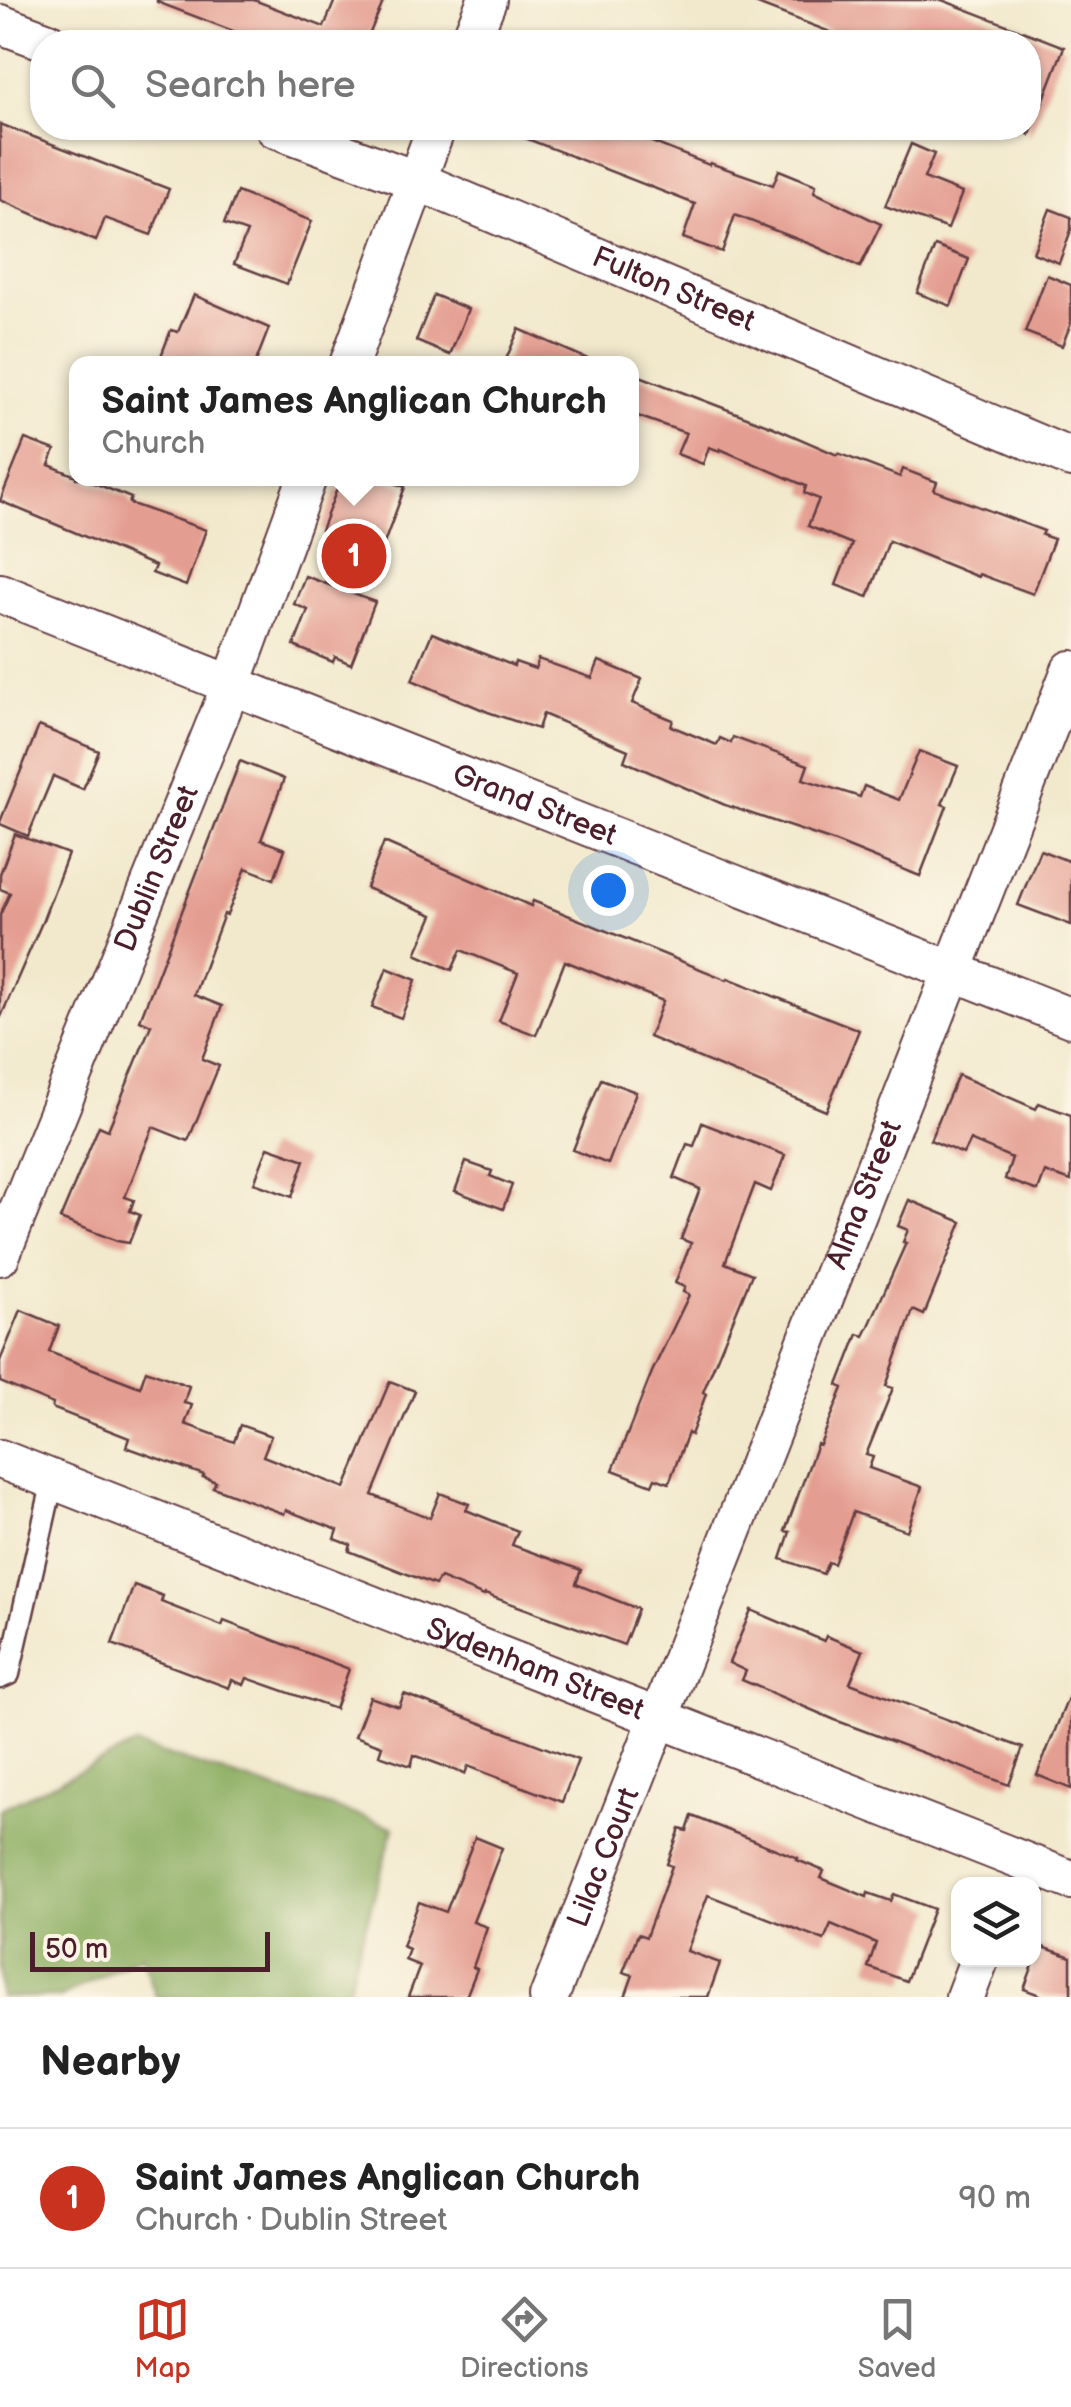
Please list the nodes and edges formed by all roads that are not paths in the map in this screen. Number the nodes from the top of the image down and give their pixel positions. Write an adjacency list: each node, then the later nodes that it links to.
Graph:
1 (487, 0): 3 (street)
2 (0, 24): 4 (street)
3 (475, 30)
4 (30, 35)
5 (307, 140): 7 (street, Fulton Street)
6 (431, 140): 7 (street)
7 (415, 180): 8 (street); 9 (street, Fulton Street)
8 (351, 356)
9 (1071, 458)
10 (304, 486): 13 (street, Dublin Street)
11 (0, 593): 13 (street, Grand Street)
12 (1071, 670): 14 (street, Alma Street)
13 (232, 686): 14 (street, Grand Street); 16 (street, Dublin Street)
14 (951, 972): 15 (street, Grand Street); 20 (street, Alma Street)
15 (1071, 1018)
16 (0, 1256)
17 (0, 1459): 18 (street, Sydenham Street)
18 (53, 1480): 19 (lane); 20 (street, Sydenham Street)
19 (0, 1678)
20 (657, 1717): 21 (street, Sydenham Street); 24 (street, Lilac Court)
21 (1012, 1871): 22 (street, Sydenham Street)
22 (1071, 1880)
23 (976, 1967): 25 (street)
24 (548, 1997)
25 (965, 1997)

